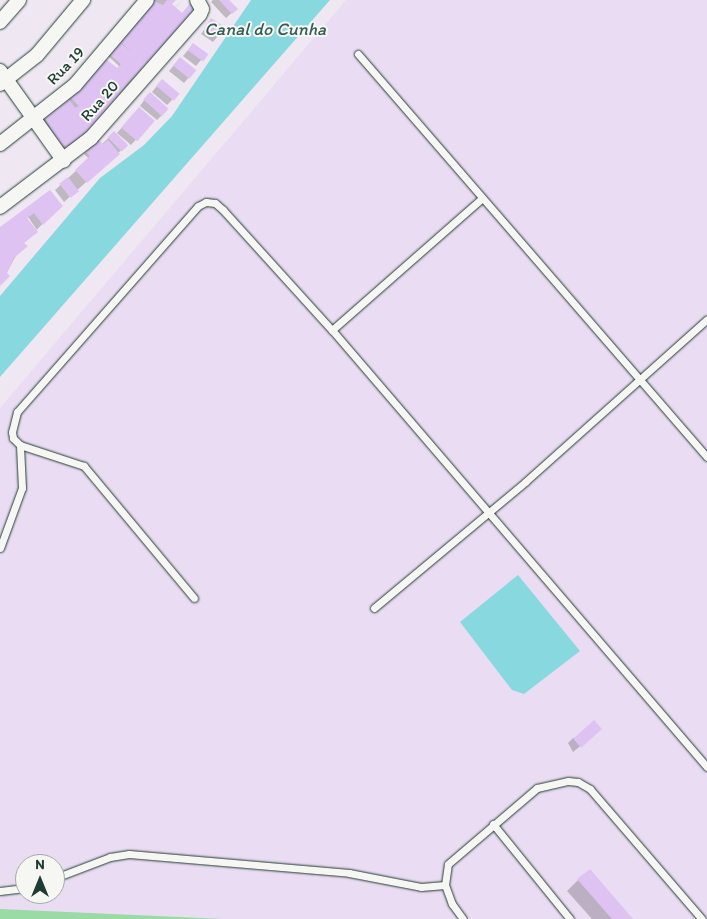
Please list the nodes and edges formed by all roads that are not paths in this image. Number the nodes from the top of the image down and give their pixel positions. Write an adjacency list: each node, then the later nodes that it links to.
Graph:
1 (19, 0): 5 (street)
2 (83, 0): 7 (street)
3 (147, 0): 8 (street, Rua 19)
4 (197, 0): 10 (street, Rua 20)
5 (0, 22)
6 (358, 54): 11 (lane)
7 (2, 78): 8 (street)
8 (36, 118): 9 (street, Rua 19); 10 (street)
9 (0, 144)
10 (64, 161): 12 (street, Rua 20)
11 (482, 198): 14 (lane); 15 (lane)
12 (0, 207)
13 (707, 319): 15 (lane)
14 (332, 330): 16 (lane); 18 (lane)
15 (638, 378): 17 (lane); 18 (lane)
16 (20, 445): 19 (lane); 20 (lane)
17 (707, 457)
18 (488, 512): 21 (lane); 22 (lane)
19 (0, 548)
20 (194, 598)
21 (374, 608)
22 (707, 767)
23 (493, 824): 25 (lane); 29 (lane); 31 (lane)
24 (65, 874): 25 (lane)
25 (445, 885): 30 (lane)
26 (15, 889): 27 (lane)
27 (0, 891)
28 (707, 910): 29 (lane)
29 (701, 918)
30 (463, 919)
31 (570, 919)

